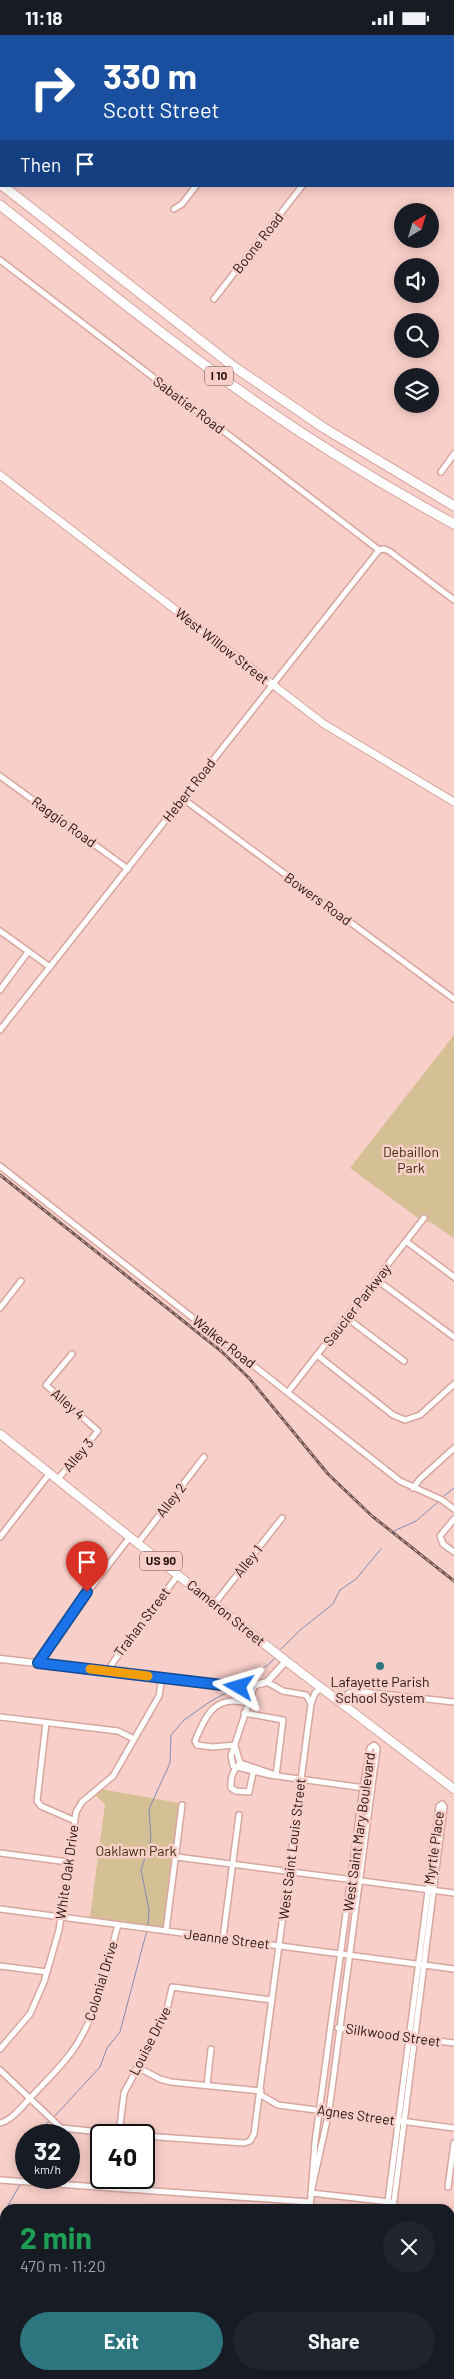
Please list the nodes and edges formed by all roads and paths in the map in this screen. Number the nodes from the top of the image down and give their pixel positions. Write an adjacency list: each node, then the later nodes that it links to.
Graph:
1 (5, 187): 11 (highway, I 10)
2 (195, 187): 5 (street)
3 (301, 187): 7 (street, Boone Road)
4 (0, 205): 12 (highway, I 10)
5 (174, 209)
6 (0, 260): 13 (street, Sabatier Road)
7 (214, 299)
8 (454, 455): 9 (street)
9 (441, 472)
10 (0, 475): 15 (main road, West Willow Street)
11 (454, 506)
12 (454, 524)
13 (379, 550): 14 (street, Sabatier Road); 15 (street, Hebert Road)
14 (454, 600)
15 (272, 685): 17 (street, Hebert Road); 18 (main road, West Willow Street)
16 (0, 776): 19 (street, Raggio Road)
17 (182, 798): 19 (street, Hebert Road); 25 (street, Bowers Road)
18 (454, 803)
19 (128, 869): 22 (street, Hebert Road)
20 (0, 931): 21 (street)
21 (28, 952): 22 (street); 23 (street)
22 (50, 967): 26 (street, Hebert Road)
23 (2, 981): 24 (street)
24 (0, 989)
25 (454, 999)
26 (1, 1028)
27 (0, 1166): 40 (street, Walker Road)
28 (424, 1218): 29 (street, Saucier Parkway)
29 (407, 1242): 30 (street); 31 (street, Saucier Parkway)
30 (454, 1277)
31 (377, 1280): 34 (street, Saucier Parkway); 35 (street)
32 (21, 1281): 33 (street)
33 (0, 1308)
34 (347, 1318): 37 (street, Saucier Parkway); 38 (street)
35 (454, 1337)
36 (72, 1355): 41 (street, Alley 4)
37 (317, 1355): 39 (street); 40 (street, Saucier Parkway)
38 (404, 1361)
39 (454, 1384)
40 (288, 1392): 47 (street, Walker Road)
41 (98, 1431): 46 (street, Alley 3)
42 (0, 1434): 45 (main road, Cameron Street / US 90)
43 (454, 1448): 47 (street)
44 (204, 1457): 53 (street, Alley 2)
45 (50, 1473): 46 (main road, Cameron Street / US 90); 51 (street)
46 (58, 1479): 52 (main road, Cameron Street / US 90)
47 (413, 1488): 48 (street, Walker Road)
48 (454, 1509)
49 (282, 1518): 56 (street, Alley 1)
50 (454, 1519): 54 (street)
51 (0, 1537)
52 (130, 1537): 53 (main road, Cameron Street / US 90); 59 (street)
53 (138, 1543): 55 (main road, Cameron Street / US 90)
54 (454, 1553)
55 (178, 1575): 56 (main road, Cameron Street / US 90); 60 (street, Trahan Street)
56 (215, 1603): 58 (main road, Cameron Street / US 90)
57 (0, 1659): 59 (street)
58 (286, 1661): 62 (street); 64 (main road, Cameron Street / US 90)
59 (38, 1663): 60 (street)
60 (108, 1671): 61 (street)
61 (162, 1677): 63 (street); 72 (street, White Oak Drive)
62 (267, 1682): 63 (street); 68 (street)
63 (254, 1687): 67 (street)
64 (321, 1688): 65 (main road, Cameron Street / US 90); 68 (street)
65 (340, 1702): 66 (street); 81 (main road, Cameron Street / US 90)
66 (454, 1702)
67 (247, 1703): 69 (street); 73 (street)
68 (311, 1704): 78 (street, West Saint Louis Street)
69 (244, 1713): 73 (street); 77 (street)
70 (0, 1717): 71 (street)
71 (46, 1723): 72 (street); 84 (street)
72 (134, 1739): 84 (street, White Oak Drive)
73 (235, 1745): 74 (street); 75 (street)
74 (240, 1763): 75 (street); 76 (street)
75 (235, 1768): 76 (street); 76 (street)
76 (254, 1770): 77 (street)
77 (276, 1776): 78 (street)
78 (301, 1780): 79 (street); 89 (street, West Saint Louis Street)
79 (363, 1788): 80 (street); 80 (street, West Saint Mary Boulevard); 90 (street, West Saint Mary Boulevard)
80 (372, 1789): 91 (street, West Saint Mary Boulevard)
81 (454, 1789)
82 (182, 1805): 86 (street)
83 (239, 1815): 88 (street)
84 (73, 1821): 87 (street, White Oak Drive)
85 (0, 1853): 87 (street)
86 (176, 1857): 88 (street); 97 (street)
87 (68, 1862): 95 (street, White Oak Drive)
88 (232, 1864): 89 (street); 98 (street)
89 (289, 1872): 90 (street); 99 (street, West Saint Louis Street)
90 (352, 1880): 91 (street); 100 (street, West Saint Mary Boulevard)
91 (360, 1881): 92 (street); 101 (street, West Saint Mary Boulevard)
92 (431, 1890): 92 (street, Myrtle Place); 93 (street); 102 (street, Myrtle Place)
93 (454, 1893)
94 (0, 1909): 95 (street, Jeanne Street)
95 (60, 1917): 96 (street, Jeanne Street); 105 (street, White Oak Drive)
96 (118, 1925): 97 (street, Jeanne Street); 117 (street, Colonial Drive)
97 (166, 1931): 98 (street, Jeanne Street)
98 (223, 1938): 99 (street, Jeanne Street)
99 (280, 1946): 100 (street, Jeanne Street); 106 (street, West Saint Louis Street)
100 (341, 1954): 101 (street, Jeanne Street); 107 (street, West Saint Mary Boulevard)
101 (349, 1954): 102 (street, Jeanne Street); 108 (street, West Saint Mary Boulevard)
102 (421, 1964): 104 (street, Jeanne Street); 109 (street, Myrtle Place)
103 (0, 1966): 105 (street)
104 (454, 1969)
105 (47, 1972): 111 (street, White Oak Drive)
106 (272, 2000): 113 (street, Louise Drive); 116 (street, West Saint Louis Street)
107 (332, 2027): 108 (street, Silkwood Street); 118 (street, West Saint Mary Boulevard)
108 (341, 2028): 109 (street, Silkwood Street); 119 (street, West Saint Mary Boulevard)
109 (412, 2038): 110 (street, Silkwood Street); 120 (street, Myrtle Place)
110 (454, 2043)
111 (0, 2049)
112 (211, 2049): 115 (street)
113 (137, 2067): 115 (street, Agnes Street); 122 (street, Louise Drive)
114 (0, 2070): 117 (street)
115 (206, 2085): 116 (street, Agnes Street)
116 (261, 2093): 118 (street, Agnes Street); 125 (street, West Saint Louis Street)
117 (29, 2099): 121 (street, Colonial Drive); 124 (street)
118 (321, 2110): 119 (street, Agnes Street); 129 (street, West Saint Mary Boulevard)
119 (330, 2111): 120 (street, Agnes Street); 129 (street, West Saint Mary Boulevard)
120 (401, 2120): 123 (street, Agnes Street); 130 (street, Myrtle Place); 132 (street, Myrtle Place)
121 (0, 2123)
122 (120, 2124)
123 (454, 2127)
124 (90, 2131)
125 (155, 2137)
126 (454, 2143): 128 (street)
127 (0, 2179): 131 (street)
128 (448, 2187)
129 (311, 2193): 130 (street); 131 (street, West Saint Mary Boulevard)
130 (388, 2201): 132 (street); 133 (street, Myrtle Place)
131 (310, 2202)
132 (394, 2202)
133 (388, 2204)

